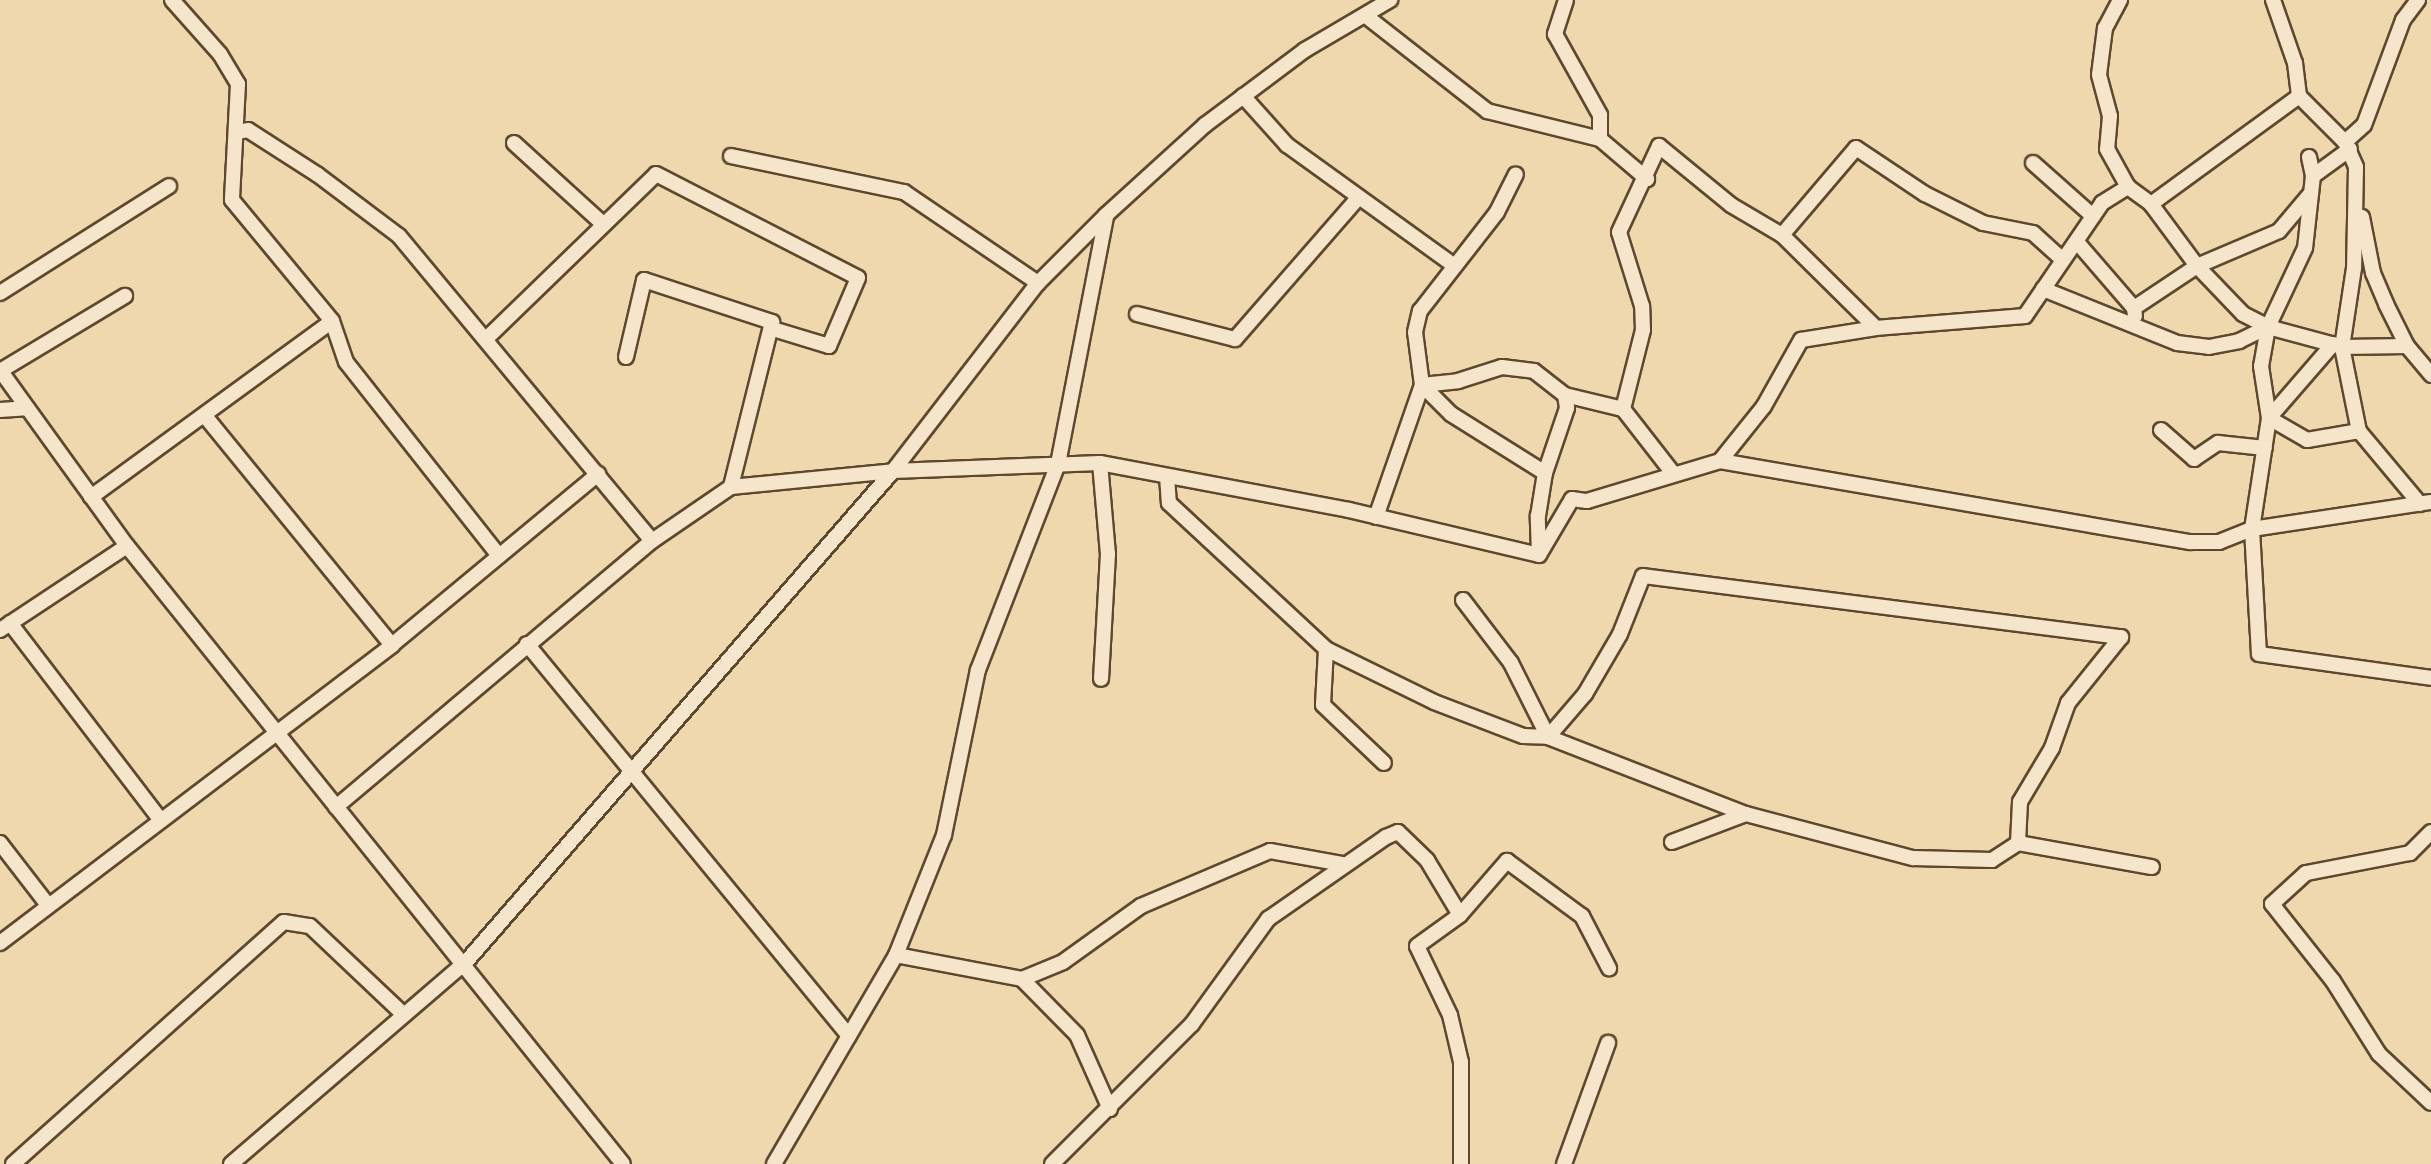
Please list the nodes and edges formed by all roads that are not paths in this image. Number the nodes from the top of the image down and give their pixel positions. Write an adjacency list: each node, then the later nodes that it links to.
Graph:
1 (172, 0): 10 (street)
2 (1390, 0): 7 (street)
3 (1566, 0): 11 (street)
4 (2120, 0): 21 (street)
5 (2273, 0): 9 (street)
6 (2418, 0): 13 (street)
7 (1366, 16): 8 (street); 11 (street)
8 (1243, 96): 24 (street); 26 (street)
9 (2299, 96): 13 (street); 25 (street)
10 (237, 132): 40 (street); 45 (street)
11 (1600, 139): 19 (street)
12 (514, 143): 28 (street)
13 (2347, 145): 18 (street); 23 (street)
14 (731, 156): 34 (street)
15 (2309, 157): 18 (street)
16 (2033, 163): 27 (street)
17 (1516, 174): 32 (street)
18 (2313, 176): 22 (street)
19 (1647, 179): 29 (street); 54 (street)
20 (169, 186): 36 (street)
21 (2128, 187): 25 (street); 27 (street)
22 (2311, 192): 33 (street); 42 (street)
23 (2358, 193): 46 (street); 47 (street)
24 (1357, 199): 32 (street); 39 (street)
25 (2151, 204): 33 (street)
26 (1106, 215): 34 (street); 63 (street)
27 (2093, 216): 30 (street)
28 (603, 224): 44 (street); 45 (street)
29 (1782, 235): 31 (street); 43 (street)
30 (2077, 242): 31 (street); 38 (street)
31 (2062, 259): 35 (street)
32 (1452, 264): 51 (street)
33 (2197, 266): 38 (street); 42 (street)
34 (1038, 283): 64 (street)
35 (2043, 289): 41 (street); 43 (street)
36 (0, 293)
37 (125, 296): 49 (street)
38 (2134, 308): 41 (street)
39 (1137, 314)
40 (332, 321): 56 (street); 77 (street)
41 (2137, 325): 42 (street)
42 (2268, 327): 46 (street); 57 (street)
43 (1876, 328): 61 (street)
44 (773, 329): 48 (street); 69 (street)
45 (487, 338): 67 (street)
46 (2337, 346): 47 (street); 57 (street); 59 (street)
47 (2407, 346): 50 (street)
48 (626, 357)
49 (0, 370): 53 (street)
50 (2431, 375)
51 (1422, 385): 52 (street); 66 (street); 72 (street)
52 (1565, 395): 54 (street); 66 (street)
53 (26, 408): 55 (street); 70 (street)
54 (1623, 409): 65 (street)
55 (0, 410)
56 (205, 416): 70 (street); 81 (street)
57 (2269, 418): 59 (street); 60 (street)
58 (2161, 430): 60 (street)
59 (2359, 431): 71 (street)
60 (2265, 448): 73 (street)
61 (1720, 461): 65 (street); 73 (street)
62 (1100, 463): 63 (street); 68 (street); 84 (street)
63 (1058, 464): 64 (street); 101 (street)
64 (893, 471): 69 (street); 88 (street)
65 (1672, 472): 76 (street)
66 (1545, 473): 76 (street)
67 (598, 474): 74 (street); 77 (street)
68 (1167, 476): 72 (street); 82 (street)
69 (731, 487): 74 (street)
70 (91, 497): 75 (street)
71 (2425, 503): 73 (street)
72 (1376, 517): 76 (street)
73 (2252, 529): 83 (street)
74 (652, 541): 80 (street)
75 (127, 546): 79 (street); 85 (street)
76 (1539, 555)
77 (499, 556): 81 (street)
78 (1463, 600): 86 (street)
79 (5, 626): 91 (street)
80 (527, 644): 88 (street); 89 (street)
81 (392, 645): 85 (street)
82 (1326, 649): 86 (street); 87 (street)
83 (2431, 678)
84 (1101, 679)
85 (277, 734): 89 (street); 91 (street)
86 (1548, 737): 90 (street); 95 (street)
87 (1384, 763)
88 (628, 773): 102 (street); 106 (street)
89 (336, 807): 102 (street)
90 (1746, 814): 93 (street); 95 (street)
91 (160, 819): 98 (street)
92 (2431, 832): 108 (street)
93 (1672, 842)
94 (0, 843): 98 (street)
95 (2018, 843): 97 (street)
96 (1342, 864): 99 (street); 104 (street); 109 (street)
97 (2152, 867)
98 (48, 905): 100 (street)
99 (1460, 915): 103 (street); 115 (street)
100 (0, 943)
101 (896, 955): 104 (street); 106 (street)
102 (465, 963): 105 (street); 113 (street)
103 (1609, 968)
104 (1022, 979): 109 (street)
105 (404, 1015): 111 (street); 112 (street)
106 (849, 1036): 110 (street)
107 (1608, 1043): 116 (street)
108 (2431, 1103)
109 (1110, 1109): 114 (street)
110 (781, 1162)
111 (13, 1164)
112 (231, 1164)
113 (623, 1164)
114 (1052, 1164)
115 (1461, 1164)
116 (1564, 1164)

